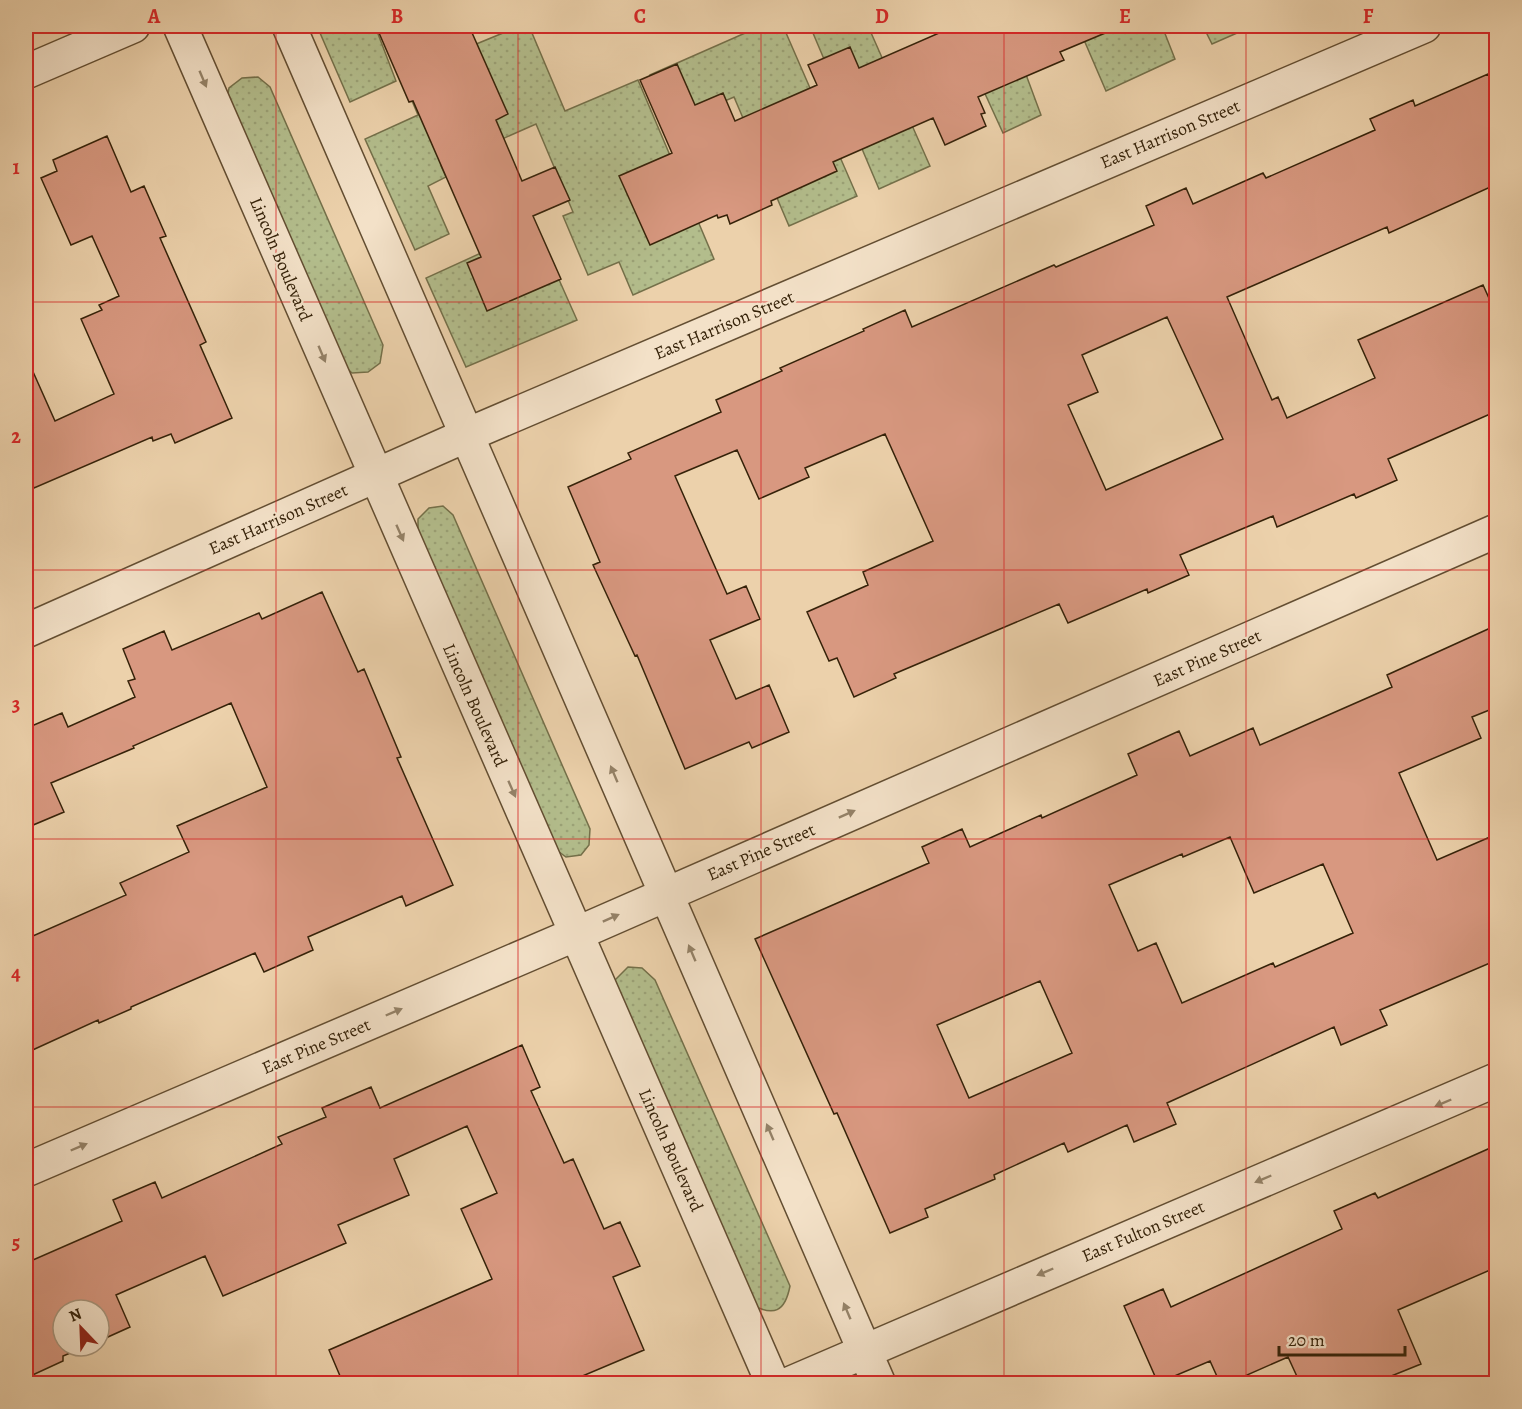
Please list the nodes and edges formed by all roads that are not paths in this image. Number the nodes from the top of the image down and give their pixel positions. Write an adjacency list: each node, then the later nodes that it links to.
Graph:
1 (133, 26): 5 (street)
2 (180, 26): 7 (street, Lincoln Boulevard, one-way to 7)
3 (289, 26): 6 (street)
4 (1424, 26): 6 (street, East Harrison Street)
5 (26, 72)
6 (467, 435): 7 (street, East Harrison Street); 10 (street, one-way to 6)
7 (375, 476): 9 (street, East Harrison Street); 11 (street, Lincoln Boulevard, one-way to 11)
8 (1497, 531): 10 (street, East Pine Street, one-way to 8)
9 (26, 631)
10 (666, 894): 11 (street, East Pine Street, one-way to 10); 14 (street, one-way to 10)
11 (576, 934): 13 (street, East Pine Street, one-way to 11); 15 (street, Lincoln Boulevard)
12 (1497, 1080): 14 (street, East Fulton Street, one-way to 14)
13 (26, 1170)
14 (864, 1350): 16 (street, East Fulton Street); 17 (street)
15 (773, 1383)
16 (789, 1383)
17 (879, 1383)

